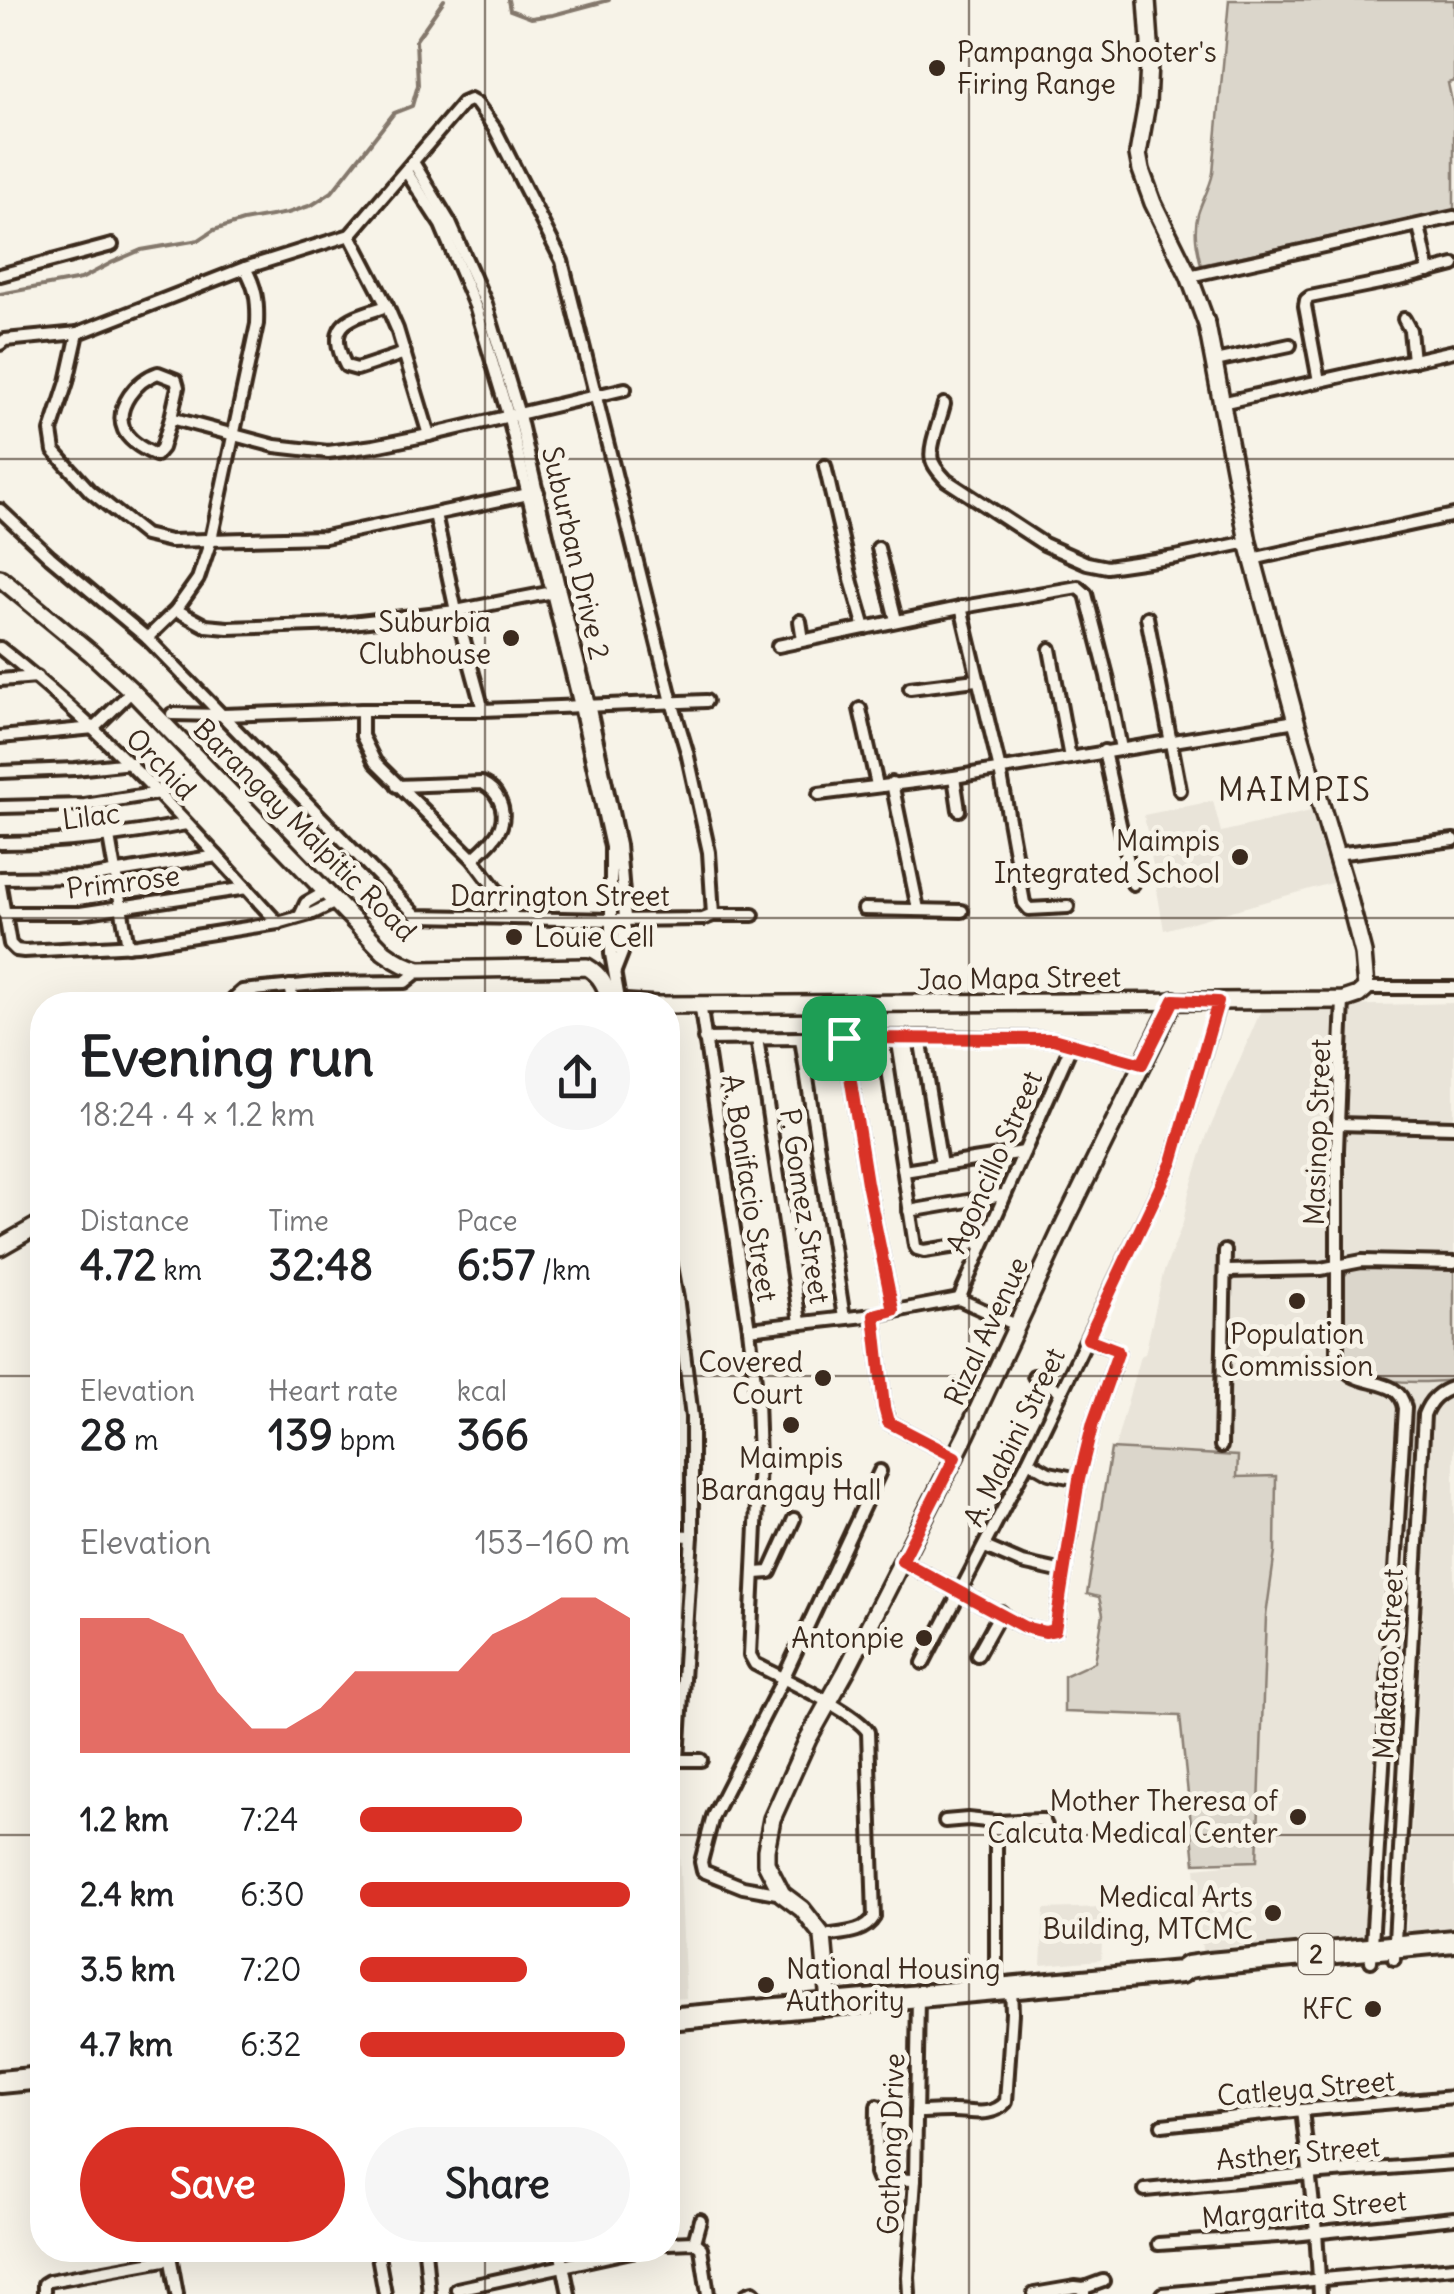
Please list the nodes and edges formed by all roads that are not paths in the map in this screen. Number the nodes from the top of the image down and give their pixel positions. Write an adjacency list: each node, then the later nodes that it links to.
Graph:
1 (1147, 0): 11 (street)
2 (410, 167): 5 (street); 23 (street); 26 (street, Suburban Drive 2)
3 (1454, 216): 4 (street)
4 (1419, 226): 9 (street); 11 (street)
5 (350, 235): 8 (street); 12 (street)
6 (112, 244): 10 (street)
7 (1454, 265): 9 (street)
8 (245, 268): 14 (street); 29 (street)
9 (1430, 272): 21 (street)
10 (0, 275)
11 (1189, 276): 20 (street)
12 (388, 306): 18 (street); 18 (street)
13 (1404, 320): 19 (street)
14 (78, 333): 15 (street); 35 (street)
15 (0, 344)
16 (1290, 345): 20 (street)
17 (1454, 351): 19 (street)
18 (405, 353): 28 (street)
19 (1413, 360): 21 (street)
20 (1215, 361): 24 (street)
21 (1318, 381): 24 (street)
22 (625, 389): 23 (street)
23 (597, 396): 26 (street); 58 (street)
24 (1221, 403): 37 (street)
25 (944, 404): 37 (street)
26 (514, 416): 28 (street); 31 (street, Suburban Drive 2)
27 (170, 418): 27 (street); 29 (street)
28 (428, 435): 29 (street)
29 (234, 436): 35 (street)
30 (826, 466): 46 (street)
31 (532, 492): 33 (street); 39 (street, Suburban Drive 2)
32 (0, 510): 47 (street)
33 (435, 514): 35 (street); 42 (street)
34 (1454, 516): 37 (street)
35 (212, 540): 41 (street)
36 (878, 548): 44 (street)
37 (1250, 551): 65 (street)
38 (0, 578): 56 (street, Barangay Malpitic Road)
39 (556, 592): 42 (street); 59 (street, Suburban Drive 2)
40 (960, 607): 44 (street); 54 (street); 69 (street)
41 (176, 610): 42 (street); 47 (street)
42 (456, 611): 62 (street)
43 (1147, 617): 68 (street)
44 (896, 620): 46 (street)
45 (800, 621): 48 (street)
46 (865, 628): 48 (street)
47 (147, 638): 64 (street)
48 (803, 640): 49 (street)
49 (778, 646)
50 (0, 648): 52 (street, Orchid)
51 (1050, 649): 71 (street)
52 (37, 677): 53 (street); 66 (street, Orchid)
53 (0, 680)
54 (976, 680): 55 (street); 73 (street)
55 (910, 688)
56 (132, 691): 66 (street); 96 (street, Barangay Malpitic Road)
57 (706, 701): 58 (street)
58 (672, 702): 59 (street); 104 (street)
59 (585, 705): 62 (street); 106 (street, Suburban Drive 2)
60 (860, 709): 77 (street)
61 (362, 710): 62 (street); 64 (street); 78 (street)
62 (484, 710)
63 (172, 714): 64 (street)
64 (223, 715): 105 (street, Darrington Street)
65 (1296, 721): 68 (street); 88 (street)
66 (94, 728): 67 (street); 72 (street, Orchid)
67 (0, 736)
68 (1171, 740): 69 (street); 79 (street)
69 (1121, 748): 70 (street)
70 (1104, 751): 71 (street); 93 (street)
71 (1070, 758): 73 (street)
72 (131, 763): 74 (street); 80 (street, Orchid)
73 (1000, 770): 75 (street); 97 (street)
74 (0, 772)
75 (954, 777): 76 (street); 83 (street)
76 (892, 784): 77 (street); 99 (street)
77 (877, 785): 81 (street)
78 (397, 786): 90 (street); 90 (street)
79 (1180, 790)
80 (158, 794): 82 (street); 84 (street, Orchid)
81 (819, 794)
82 (0, 807)
83 (959, 810)
84 (186, 824): 85 (street, Lilac); 89 (street, Orchid)
85 (109, 837): 87 (street, Lilac); 91 (street)
86 (1454, 840): 88 (street)
87 (0, 843)
88 (1335, 854): 111 (street)
89 (217, 856): 91 (street); 95 (street, Orchid)
90 (473, 860): 105 (street)
91 (116, 874): 92 (street); 98 (street)
92 (0, 878)
93 (1133, 884)
94 (0, 886): 102 (street)
95 (247, 888): 98 (street, Primrose); 107 (street, Orchid)
96 (332, 896): 107 (street); 109 (street, Barangay Malpitic Road)
97 (1068, 907)
98 (120, 908): 102 (street, Primrose); 108 (street)
99 (918, 909): 100 (street); 101 (street)
100 (864, 910)
101 (962, 911)
102 (3, 913): 108 (street)
103 (753, 915): 104 (street, Darrington Street)
104 (708, 917): 106 (street, Darrington Street)
105 (514, 918): 106 (street, Darrington Street)
106 (619, 919): 116 (street, Suburban Drive 2)
107 (278, 922): 108 (street)
108 (128, 946)
109 (420, 970): 110 (street); 115 (street, Barangay Malpitic Road)
110 (290, 986): 113 (street); 114 (street)
111 (1366, 988): 112 (street); 118 (street, Jao Mapa Street)
112 (1454, 988)
113 (241, 992)
114 (291, 992)
115 (609, 992)
116 (612, 992)
117 (1174, 1000): 119 (street, Jao Mapa Street); 121 (street, Jao Mapa Street); 129 (street, Rizal Avenue)
118 (1344, 1000): 119 (street, Jao Mapa Street); 130 (street, Masinop Street)
119 (1218, 1002): 151 (street, A. Mabini Street)
120 (680, 1004): 121 (street, Jao Mapa Street)
121 (700, 1004): 124 (street, A. Bonifacio Street)
122 (883, 1037): 123 (street); 126 (street); 134 (street)
123 (920, 1037): 128 (street); 133 (street)
124 (704, 1038): 125 (street); 150 (street, A. Bonifacio Street)
125 (757, 1038): 127 (street); 148 (street, P. Gomez Street)
126 (844, 1038): 127 (street); 145 (street)
127 (801, 1039): 147 (street)
128 (1072, 1044): 129 (street); 132 (street, Agoncillo Street)
129 (1142, 1064): 149 (street, Rizal Avenue)
130 (1338, 1124): 131 (street); 142 (street, Masinop Street)
131 (1454, 1127)
132 (1024, 1152): 133 (street); 135 (street, Agoncillo Street)
133 (940, 1166): 134 (street)
134 (904, 1171): 136 (street)
135 (1004, 1194): 136 (street); 138 (street, Agoncillo Street)
136 (909, 1211): 138 (street)
137 (30, 1230): 139 (street)
138 (983, 1242): 144 (street, Agoncillo Street)
139 (0, 1247)
140 (1225, 1251): 143 (street)
141 (1454, 1263): 142 (street)
142 (1337, 1266): 143 (street); 156 (street, Masinop Street)
143 (1226, 1272): 157 (street)
144 (958, 1299): 145 (street); 149 (street)
145 (893, 1310): 146 (street)
146 (874, 1315): 147 (street); 158 (street)
147 (844, 1318): 148 (street)
148 (800, 1322): 150 (street)
149 (1016, 1325): 158 (street, Rizal Avenue)
150 (750, 1329): 168 (street, A. Bonifacio Street)
151 (1088, 1339): 155 (street, A. Mabini Street); 161 (street)
152 (680, 1345): 164 (street)
153 (1034, 1376): 155 (street)
154 (1454, 1387): 177 (street, Makatao Street)
155 (1062, 1392): 159 (street, A. Mabini Street)
156 (1401, 1394): 176 (street, Makatao Street)
157 (1221, 1446)
158 (955, 1457): 166 (street, Rizal Avenue)
159 (1028, 1461): 161 (street); 165 (street, A. Mabini Street)
160 (880, 1471): 174 (street)
161 (1079, 1479): 167 (street)
162 (794, 1519): 168 (street)
163 (680, 1536): 164 (street)
164 (692, 1536): 173 (street)
165 (985, 1547): 167 (street); 169 (street, A. Mabini Street)
166 (902, 1561): 169 (street); 175 (street, Rizal Avenue)
167 (1064, 1572): 170 (street)
168 (755, 1573): 174 (street, A. Bonifacio Street)
169 (961, 1592): 170 (street); 172 (street, A. Mabini Street)
170 (1001, 1612): 171 (street)
171 (978, 1654)
172 (923, 1662)
173 (680, 1677)
174 (783, 1679): 175 (street, A. Bonifacio Street); 183 (street)
175 (828, 1702): 183 (street, Rizal Avenue); 184 (street, A. Bonifacio Street)
176 (1384, 1758): 177 (street); 188 (street, Makatao Street)
177 (1406, 1759): 186 (street, Makatao Street)
178 (680, 1760): 179 (street)
179 (701, 1760)
180 (945, 1822): 181 (street)
181 (996, 1822): 182 (street); 189 (street)
182 (1046, 1826)
183 (782, 1894): 184 (street, Rizal Avenue)
184 (823, 1936): 191 (street)
185 (1454, 1941): 186 (highway, 2)
186 (1394, 1953): 187 (highway, 2); 188 (highway, 2)
187 (1454, 1954)
188 (1371, 1955): 189 (highway, 2)
189 (1004, 1988): 190 (highway, 2); 198 (street)
190 (918, 1996): 191 (highway, 2); 198 (street, Gothong Drive)
191 (829, 2003): 192 (highway, 2)
192 (680, 2018)
193 (30, 2079): 194 (highway)
194 (0, 2082)
195 (1454, 2098): 197 (street, Catleya Street)
196 (877, 2106): 202 (street)
197 (1302, 2110): 199 (street, Catleya Street); 201 (street)
198 (916, 2112): 202 (street, Gothong Drive)
199 (1162, 2125)
200 (1454, 2163): 201 (street, Asther Street)
201 (1308, 2174): 203 (street, Asther Street); 206 (street)
202 (916, 2180): 229 (street, Gothong Drive)
203 (1145, 2190)
204 (1454, 2218): 206 (street, Margarita Street)
205 (700, 2220): 207 (street)
206 (1316, 2231): 209 (street, Margarita Street); 218 (street)
207 (694, 2242): 208 (street); 226 (street)
208 (680, 2243)
209 (1158, 2244)
210 (133, 2262): 221 (street)
211 (171, 2262): 222 (street)
212 (379, 2262): 223 (street)
213 (426, 2262): 224 (street)
214 (574, 2262): 215 (street)
215 (564, 2264): 219 (street); 225 (street)
216 (1454, 2267): 218 (street)
217 (1102, 2281): 220 (street)
218 (1318, 2281): 231 (street); 232 (street)
219 (457, 2289)
220 (1084, 2291): 230 (street)
221 (44, 2294)
222 (177, 2294)
223 (385, 2294)
224 (430, 2294)
225 (569, 2294)
226 (708, 2294)
227 (747, 2294): 228 (street)
228 (755, 2294)
229 (909, 2294)
230 (1034, 2294)
231 (1162, 2294)
232 (1320, 2294)

